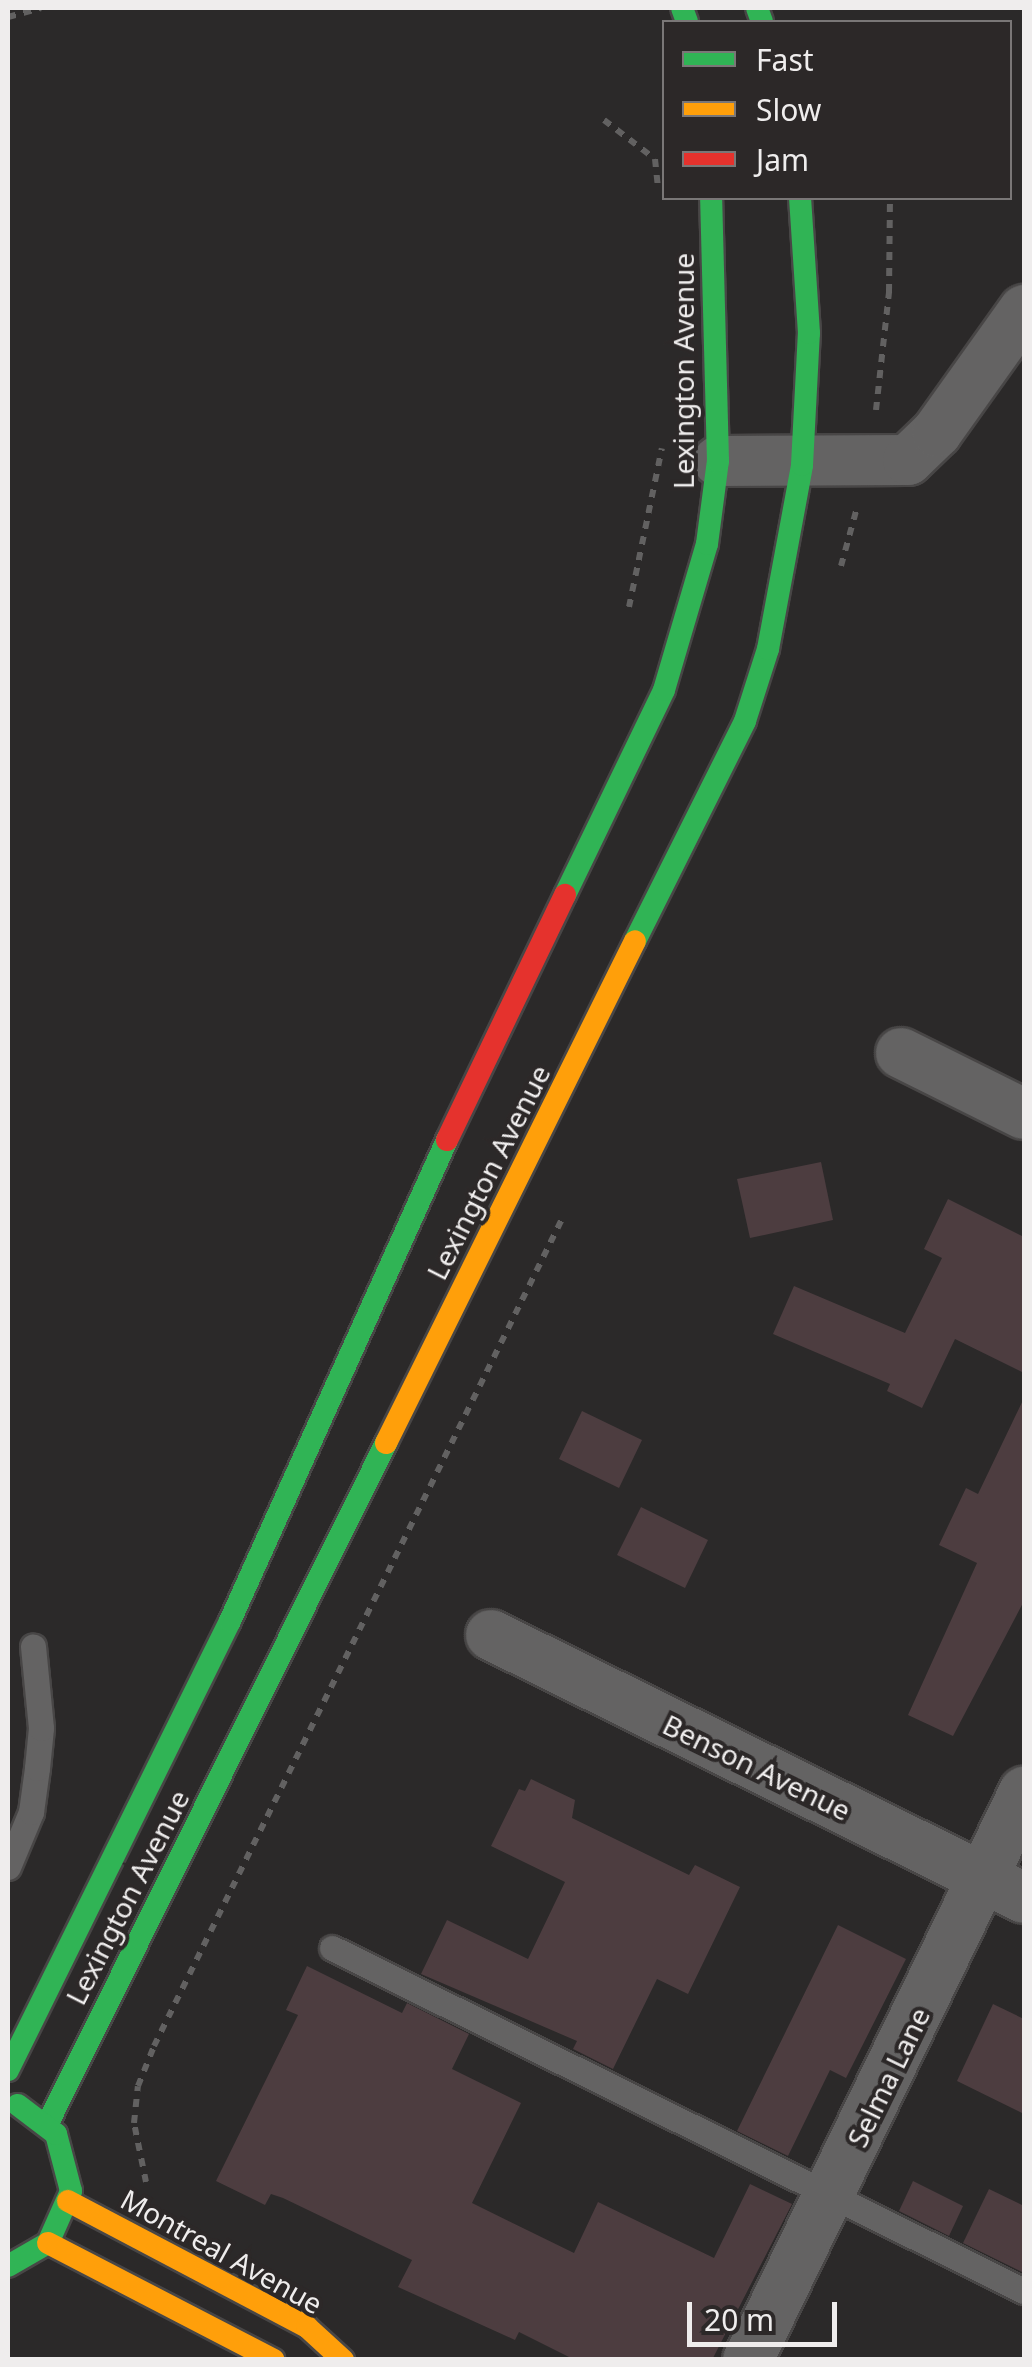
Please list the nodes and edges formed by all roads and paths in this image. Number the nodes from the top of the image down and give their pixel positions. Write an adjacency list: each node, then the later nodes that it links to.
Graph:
1 (41, 8): 2 (path)
2 (8, 17)
3 (604, 120): 4 (path)
4 (658, 193)
5 (711, 200): 10 (street, Lexington Avenue)
6 (800, 200): 11 (street, Lexington Avenue)
7 (890, 200): 12 (path)
8 (1024, 310): 12 (street)
9 (663, 443): 13 (path)
10 (718, 461): 11 (street); 22 (street, Lexington Avenue)
11 (802, 465): 12 (street); 24 (street, Lexington Avenue)
12 (868, 465)
13 (626, 622)
14 (901, 1053): 15 (street)
15 (1024, 1114)
16 (490, 1635): 20 (street, Benson Avenue)
17 (32, 1646): 19 (lane)
18 (1024, 1792): 20 (street, Selma Lane)
19 (8, 1867)
20 (1004, 1888): 25 (street, Selma Lane)
21 (332, 1948): 25 (lane)
22 (8, 2070)
23 (8, 2100): 24 (street)
24 (47, 2125): 26 (street)
25 (832, 2196): 29 (lane); 32 (street, Selma Lane)
26 (68, 2201): 27 (street); 31 (street, Montreal Avenue)
27 (48, 2243): 28 (street); 30 (street)
28 (8, 2266)
29 (1024, 2291)
30 (274, 2360)
31 (343, 2360)
32 (748, 2360)

